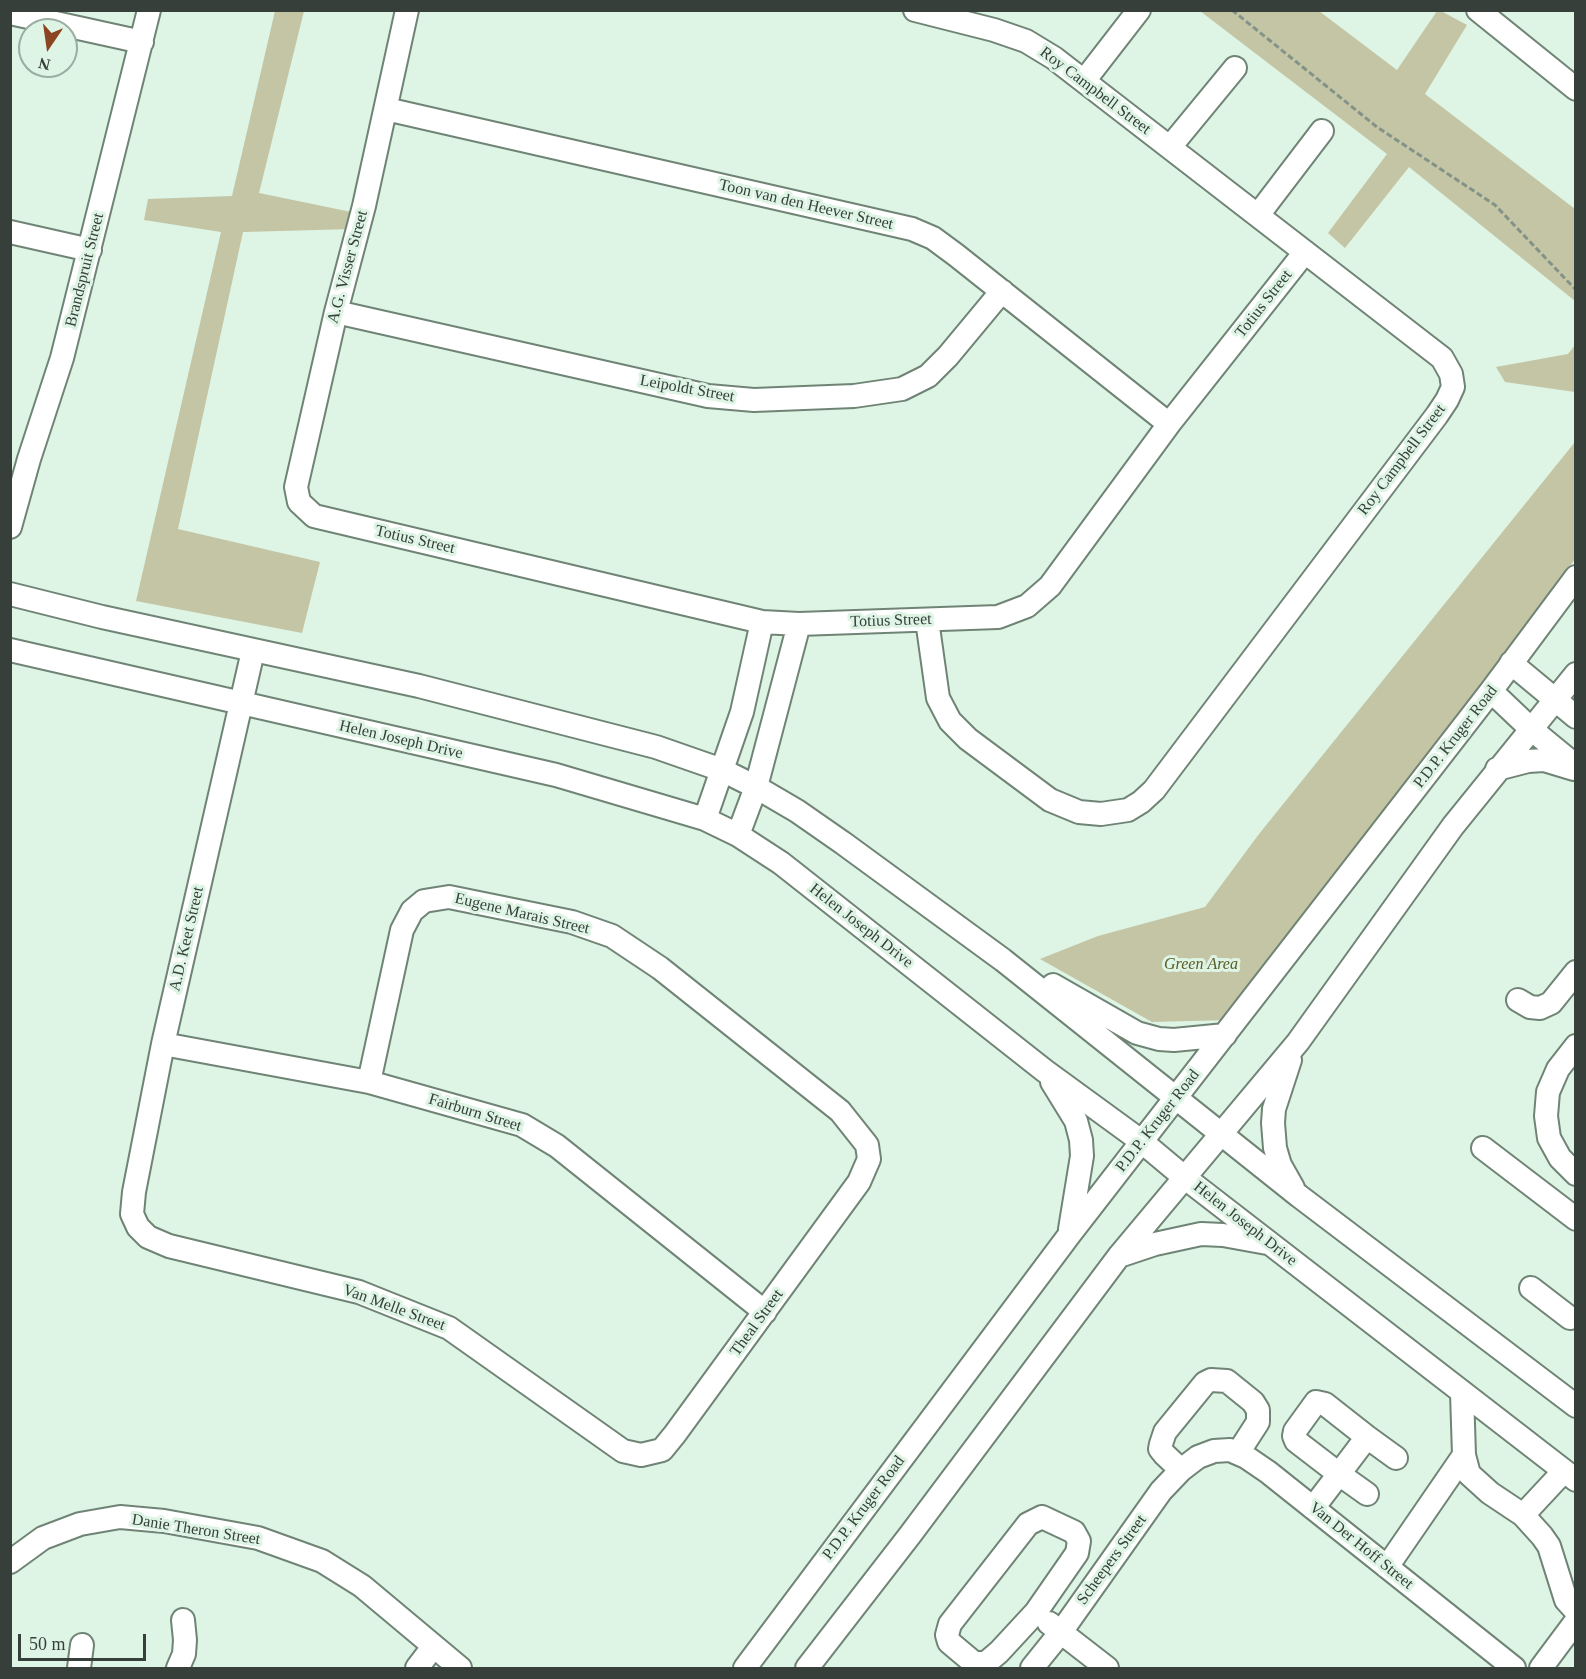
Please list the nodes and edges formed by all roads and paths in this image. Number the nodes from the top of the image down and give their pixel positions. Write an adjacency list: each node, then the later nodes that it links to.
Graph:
1 (149, 10): 8 (street, Brandspruit Street)
2 (407, 10): 12 (street, A.G. Visser Street)
3 (915, 10): 10 (street, Roy Campbell Street)
4 (1139, 10): 10 (street)
5 (1232, 10): 19 (path)
6 (1478, 10): 11 (street)
7 (10, 13): 8 (street)
8 (142, 42): 17 (street, Brandspruit Street)
9 (1235, 68): 14 (street)
10 (1084, 81): 14 (street, Roy Campbell Street)
11 (1575, 89)
12 (386, 109): 20 (street, Toon van den Heever Street); 21 (street, A.G. Visser Street)
13 (1322, 131): 15 (street)
14 (1170, 147): 15 (street, Roy Campbell Street)
15 (1258, 215): 18 (street, Roy Campbell Street)
16 (10, 232): 17 (street)
17 (90, 250): 23 (street, Brandspruit Street)
18 (1305, 252): 22 (street, Totius Street); 28 (street, Roy Campbell Street)
19 (1575, 290)
20 (1002, 291): 21 (street, Leipoldt Street); 22 (street, Toon van den Heever Street)
21 (336, 312): 24 (street, A.G. Visser Street)
22 (1169, 424): 28 (street, Totius Street)
23 (20, 456): 25 (street, Brandspruit Street)
24 (314, 516): 29 (street, Totius Street)
25 (10, 527)
26 (1575, 576): 33 (street, P.D.P. Kruger Road)
27 (10, 594): 32 (street)
28 (927, 621): 30 (street, Totius Street)
29 (762, 622): 30 (street, Totius Street); 42 (street)
30 (799, 624): 43 (street)
31 (10, 650): 37 (street, Helen Joseph Drive)
32 (253, 651): 37 (street, A.D. Keet Street); 42 (street)
33 (1511, 663): 35 (street, P.D.P. Kruger Road); 36 (street)
34 (1575, 674): 36 (street)
35 (1491, 691): 39 (street); 49 (street, P.D.P. Kruger Road)
36 (1555, 700): 38 (street); 39 (street)
37 (241, 703): 44 (street, Helen Joseph Drive); 51 (street, A.D. Keet Street)
38 (1575, 717)
39 (1531, 729): 40 (street); 41 (street)
40 (1575, 768): 41 (street)
41 (1497, 769): 50 (street)
42 (722, 770): 43 (street); 44 (street)
43 (756, 787): 45 (street); 46 (street)
44 (705, 819): 45 (street, Helen Joseph Drive)
45 (738, 835): 53 (street, Helen Joseph Drive)
46 (1004, 960): 49 (street); 55 (street)
47 (1575, 974): 48 (street)
48 (1518, 1000)
49 (1225, 1035): 55 (street, P.D.P. Kruger Road)
50 (1298, 1042): 56 (street); 62 (street)
51 (163, 1044): 54 (street, Fairburn Street); 64 (street, A.D. Keet Street)
52 (1575, 1046): 60 (street)
53 (1045, 1071): 57 (street, Helen Joseph Drive); 65 (street)
54 (369, 1082): 59 (street, Eugene Marais Street); 69 (street, Fairburn Street)
55 (1176, 1099): 56 (street); 57 (street, P.D.P. Kruger Road)
56 (1221, 1134): 61 (street); 62 (street)
57 (1141, 1141): 61 (street, Helen Joseph Drive); 65 (street, P.D.P. Kruger Road)
58 (1483, 1148): 63 (street)
59 (869, 1159): 69 (street, Theal Street)
60 (1575, 1174)
61 (1184, 1177): 66 (street, Helen Joseph Drive); 67 (street)
62 (1299, 1196): 72 (street)
63 (1575, 1219)
64 (138, 1227): 74 (street, Van Melle Street)
65 (1070, 1234): 97 (street, P.D.P. Kruger Road)
66 (1272, 1244): 67 (street); 71 (street, Helen Joseph Drive)
67 (1119, 1256): 98 (street)
68 (1531, 1288): 70 (street)
69 (765, 1312): 74 (street, Theal Street)
70 (1574, 1317)
71 (1462, 1393): 76 (street); 80 (street, Helen Joseph Drive)
72 (1575, 1406)
73 (1367, 1437): 77 (street); 79 (street); 79 (street)
74 (623, 1451)
75 (1238, 1453): 78 (street); 78 (street); 82 (street, Van Der Hoff Street)
76 (1464, 1455): 83 (street); 85 (street)
77 (1396, 1458)
78 (1190, 1463): 90 (street, Scheepers Street)
79 (1339, 1474): 81 (street); 82 (street)
80 (1570, 1475): 83 (street)
81 (1367, 1494)
82 (1313, 1508): 85 (street, Van Der Hoff Street)
83 (1523, 1515): 86 (street)
84 (10, 1562): 92 (street, Danie Theron Street)
85 (1388, 1568): 101 (street, Van Der Hoff Street)
86 (1575, 1611)
87 (1036, 1612): 87 (street); 90 (street)
88 (183, 1620): 94 (street)
89 (1575, 1621): 102 (street)
90 (1061, 1632): 99 (street, Scheepers Street); 100 (street)
91 (82, 1645): 93 (street)
92 (433, 1647): 95 (street); 96 (street, Danie Theron Street)
93 (79, 1668)
94 (178, 1668)
95 (417, 1668)
96 (460, 1668)
97 (745, 1668)
98 (807, 1668)
99 (1032, 1668)
100 (1107, 1668)
101 (1514, 1668)
102 (1541, 1668)

